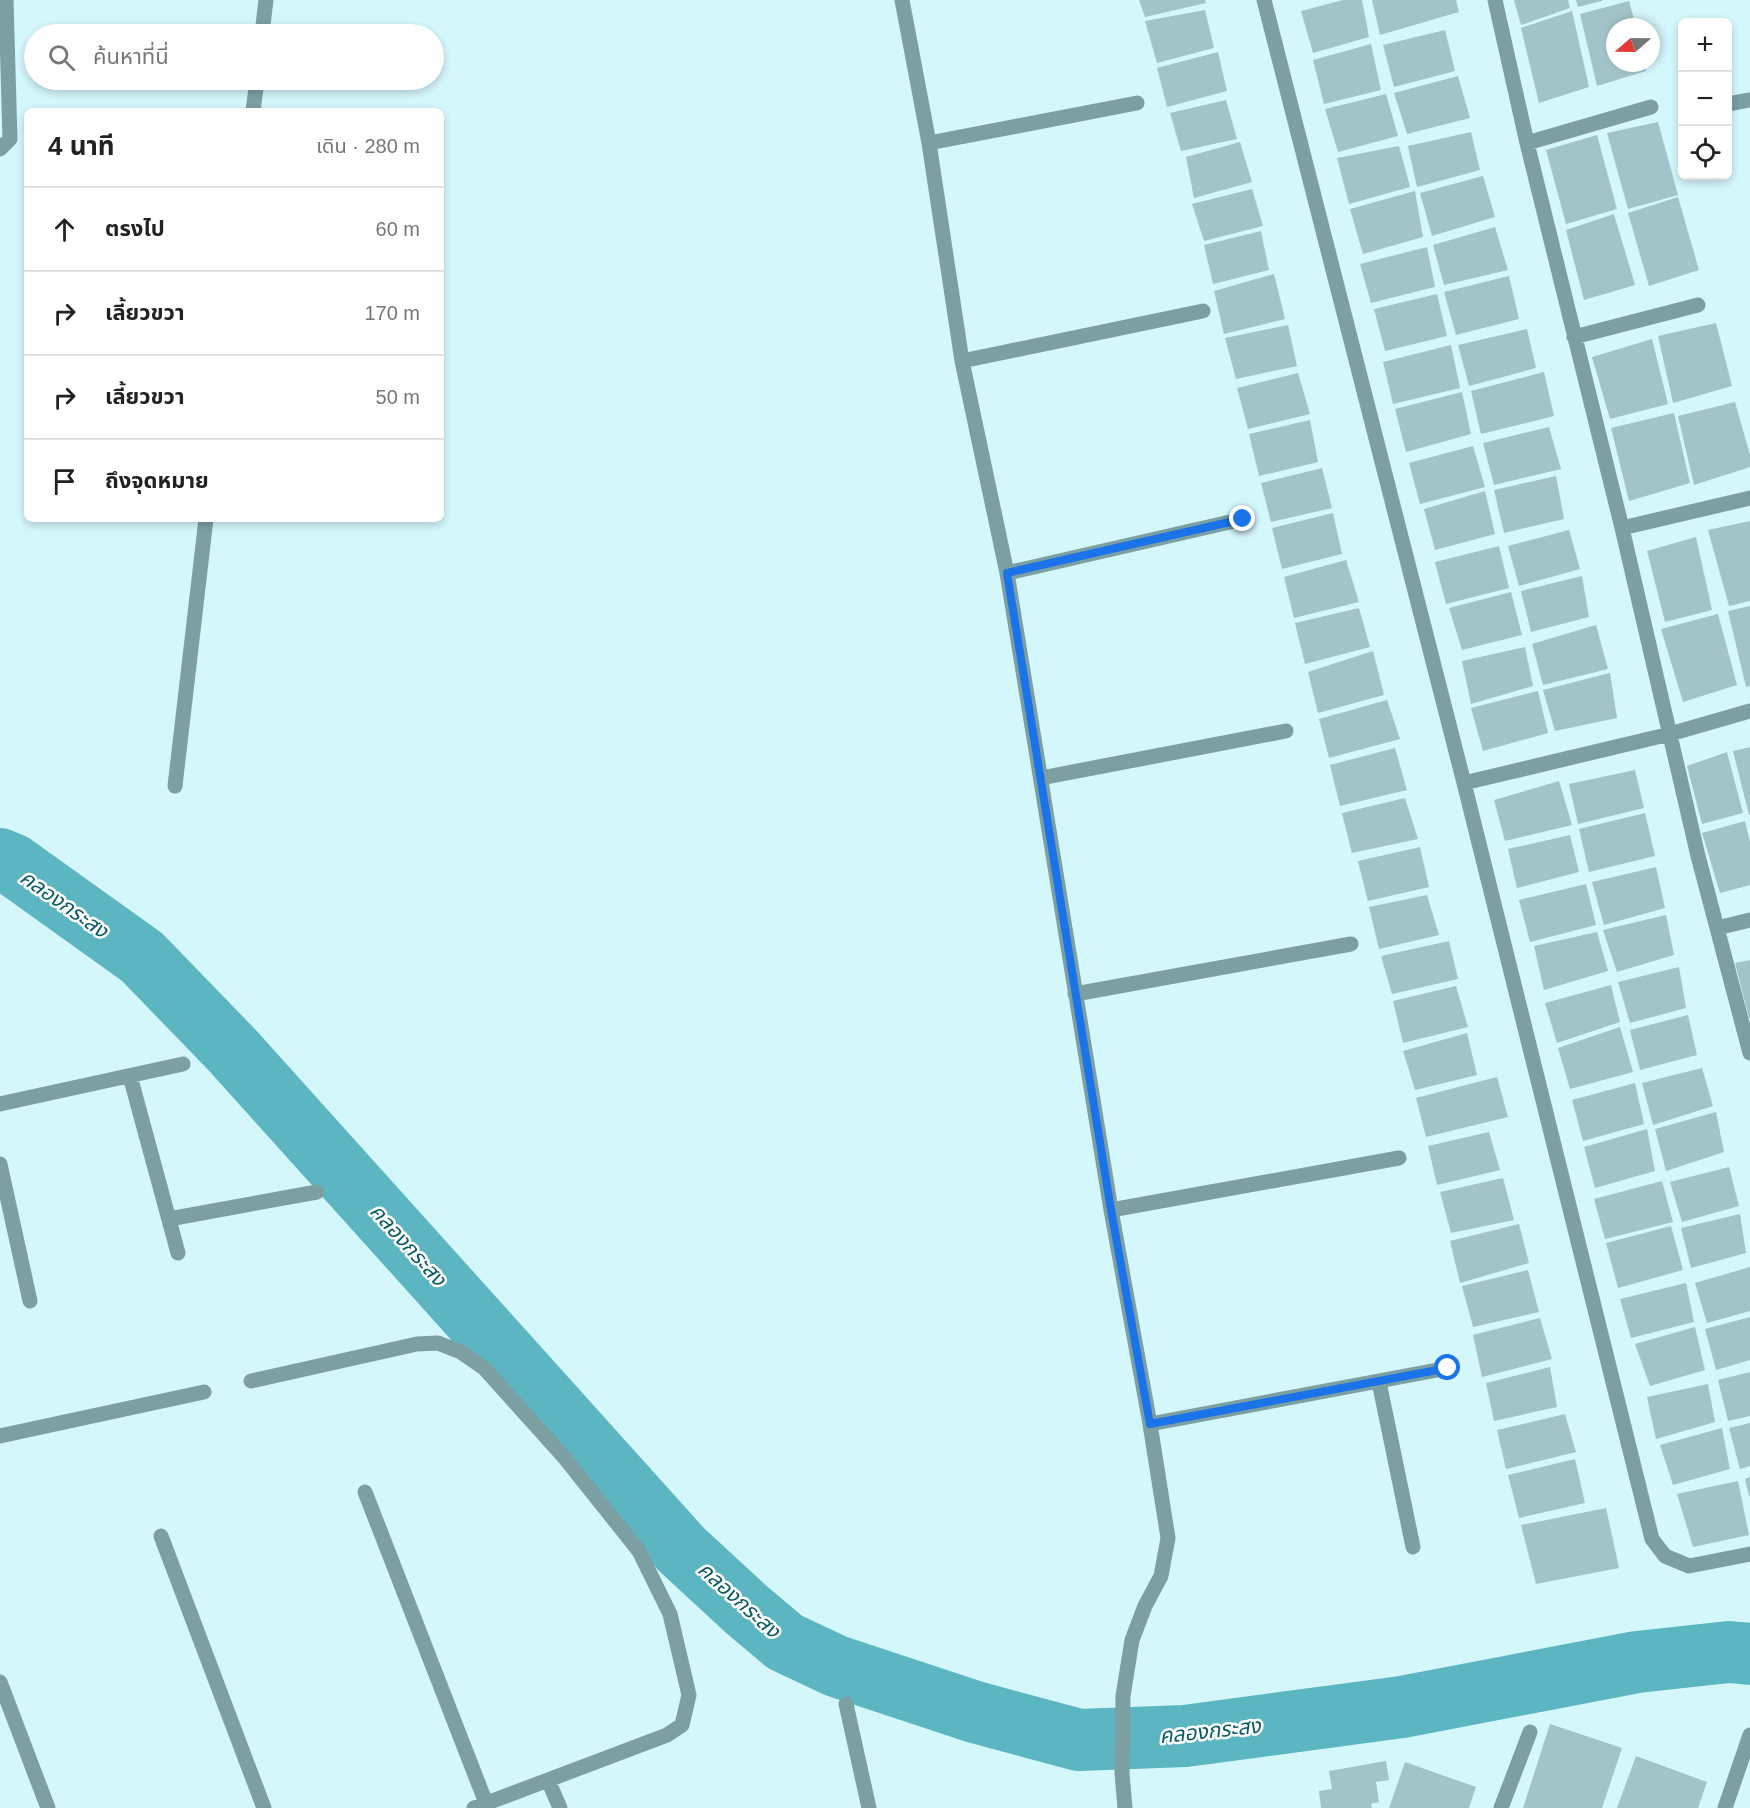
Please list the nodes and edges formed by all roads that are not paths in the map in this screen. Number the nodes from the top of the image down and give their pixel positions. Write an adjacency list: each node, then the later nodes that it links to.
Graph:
1 (6, 0): 15 (street)
2 (266, 0): 6 (street)
3 (902, 0): 13 (street)
4 (1264, 0): 29 (street)
5 (1495, 0): 14 (street)
6 (263, 24)
7 (256, 90): 12 (street)
8 (1750, 100): 10 (street)
9 (1137, 103): 13 (street)
10 (1732, 103)
11 (1651, 107): 14 (street)
12 (253, 108)
13 (929, 143): 19 (street)
14 (1527, 143): 18 (street)
15 (0, 149)
16 (1698, 305): 18 (street)
17 (1203, 311): 19 (street)
18 (1574, 337): 23 (street)
19 (962, 361): 24 (street)
20 (1750, 498): 23 (street)
21 (1243, 519): 24 (street)
22 (206, 522): 30 (street)
23 (1622, 528): 27 (street)
24 (1007, 573): 28 (street)
25 (1750, 711): 27 (street)
26 (1286, 731): 28 (street)
27 (1670, 734): 29 (street); 32 (street)
28 (1041, 778): 34 (street)
29 (1464, 783): 55 (street)
30 (175, 786)
31 (1750, 920): 32 (street)
32 (1717, 928): 35 (street)
33 (1351, 944): 34 (street)
34 (1075, 994): 42 (street)
35 (1750, 1053)
36 (183, 1064): 37 (street)
37 (130, 1076): 38 (street); 43 (street)
38 (0, 1104)
39 (1399, 1158): 42 (street)
40 (0, 1164): 45 (street)
41 (317, 1192): 43 (street)
42 (1111, 1210): 50 (street)
43 (169, 1219): 44 (street)
44 (178, 1253)
45 (30, 1301)
46 (1448, 1368): 48 (street)
47 (251, 1381): 60 (street)
48 (1379, 1382): 50 (street); 54 (street)
49 (204, 1392): 51 (street)
50 (1150, 1424): 66 (street)
51 (0, 1436)
52 (365, 1492): 61 (street)
53 (161, 1536): 63 (street)
54 (1413, 1547)
55 (1750, 1554)
56 (0, 1682): 62 (street)
57 (846, 1704): 65 (street)
58 (1530, 1732): 67 (street)
59 (1750, 1735): 68 (street)
60 (548, 1780): 61 (street); 64 (street)
61 (480, 1806)
62 (48, 1808)
63 (264, 1808)
64 (560, 1808)
65 (869, 1808)
66 (1125, 1808)
67 (1501, 1808)
68 (1725, 1808)

